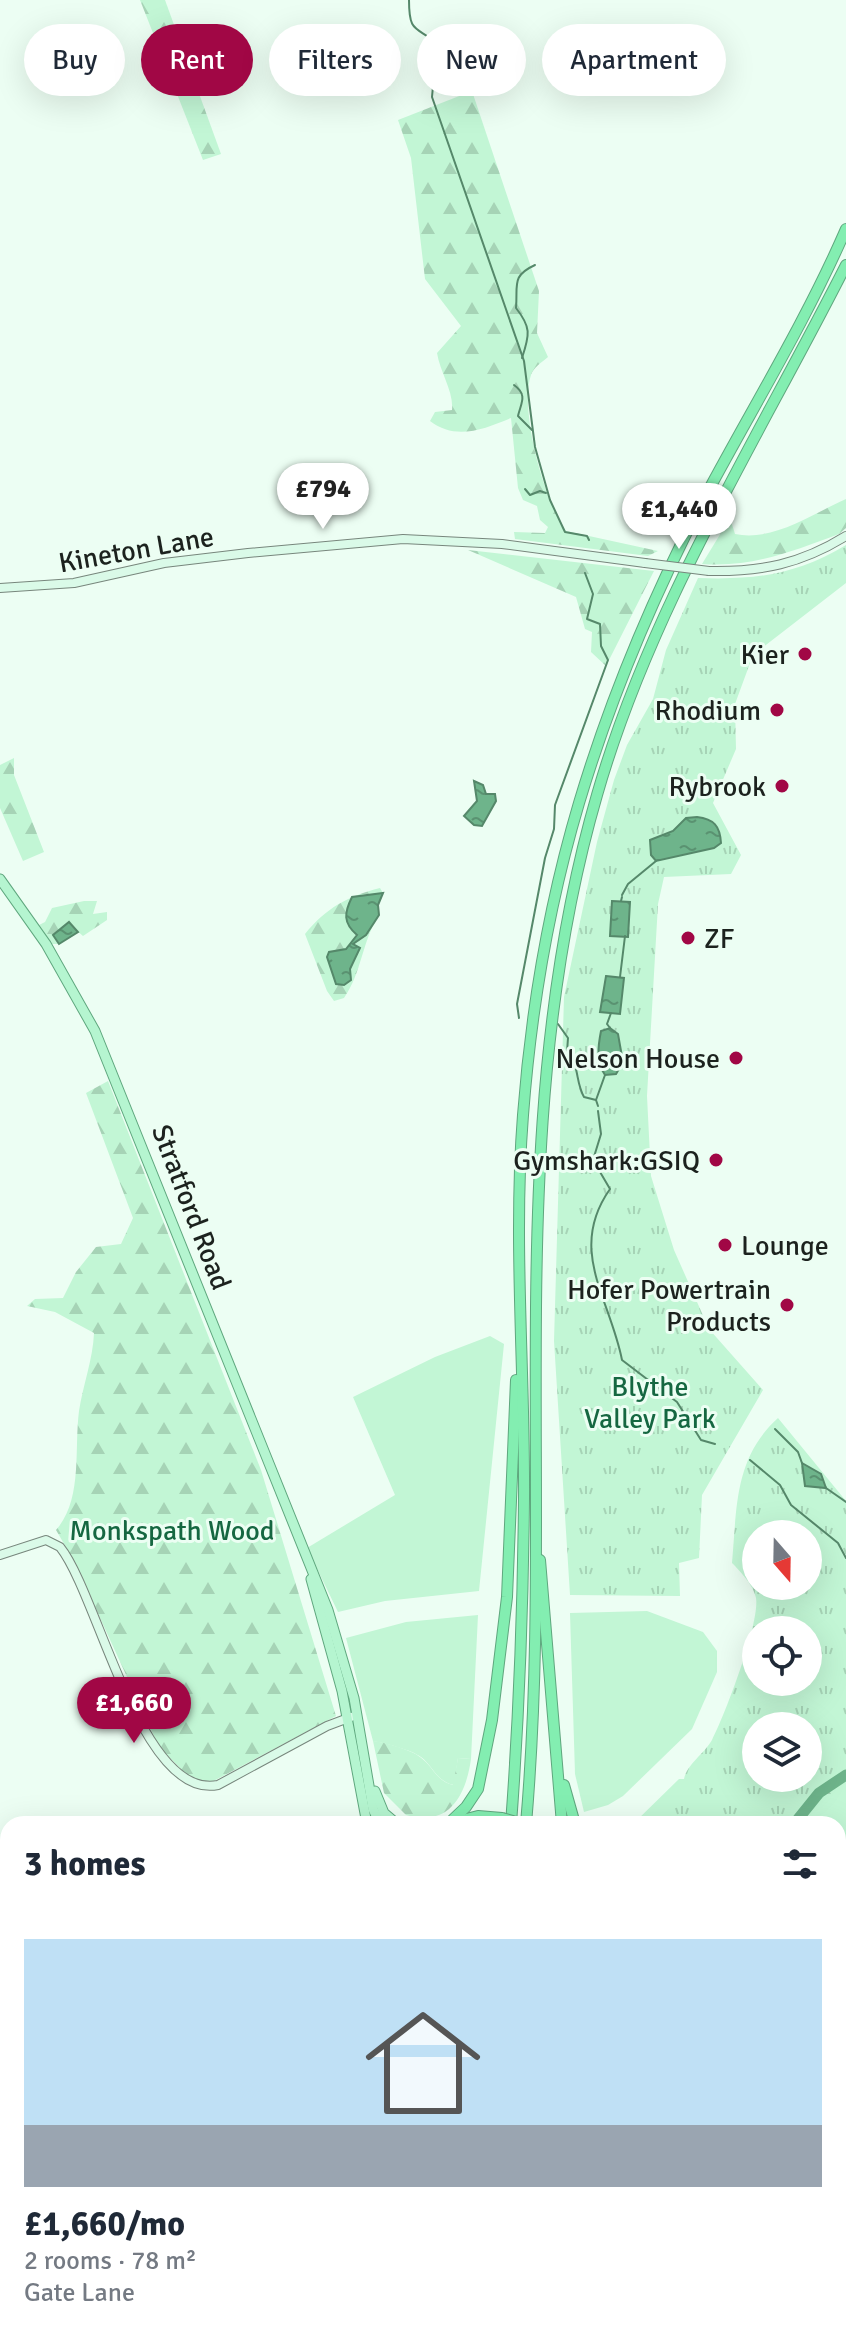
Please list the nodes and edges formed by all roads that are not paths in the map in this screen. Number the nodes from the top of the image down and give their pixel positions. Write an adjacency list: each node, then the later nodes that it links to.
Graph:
1 (846, 229): 6 (highway)
2 (846, 265): 7 (highway)
3 (846, 536): 4 (street, Kineton Lane, bridge)
4 (0, 588)
5 (0, 879): 9 (main road, Stratford Road)
6 (522, 1310): 15 (highway); 16 (highway)
7 (535, 1547): 11 (highway); 17 (highway)
8 (0, 1555): 9 (street)
9 (353, 1717): 10 (main road, Stratford Road); 12 (main road, Stratford Road)
10 (365, 1753): 13 (main road, Stratford Road); 14 (main road)
11 (558, 1760): 18 (highway); 19 (highway)
12 (366, 1816)
13 (376, 1816)
14 (389, 1816)
15 (457, 1816)
16 (507, 1816)
17 (524, 1816)
18 (562, 1816)
19 (573, 1816)

